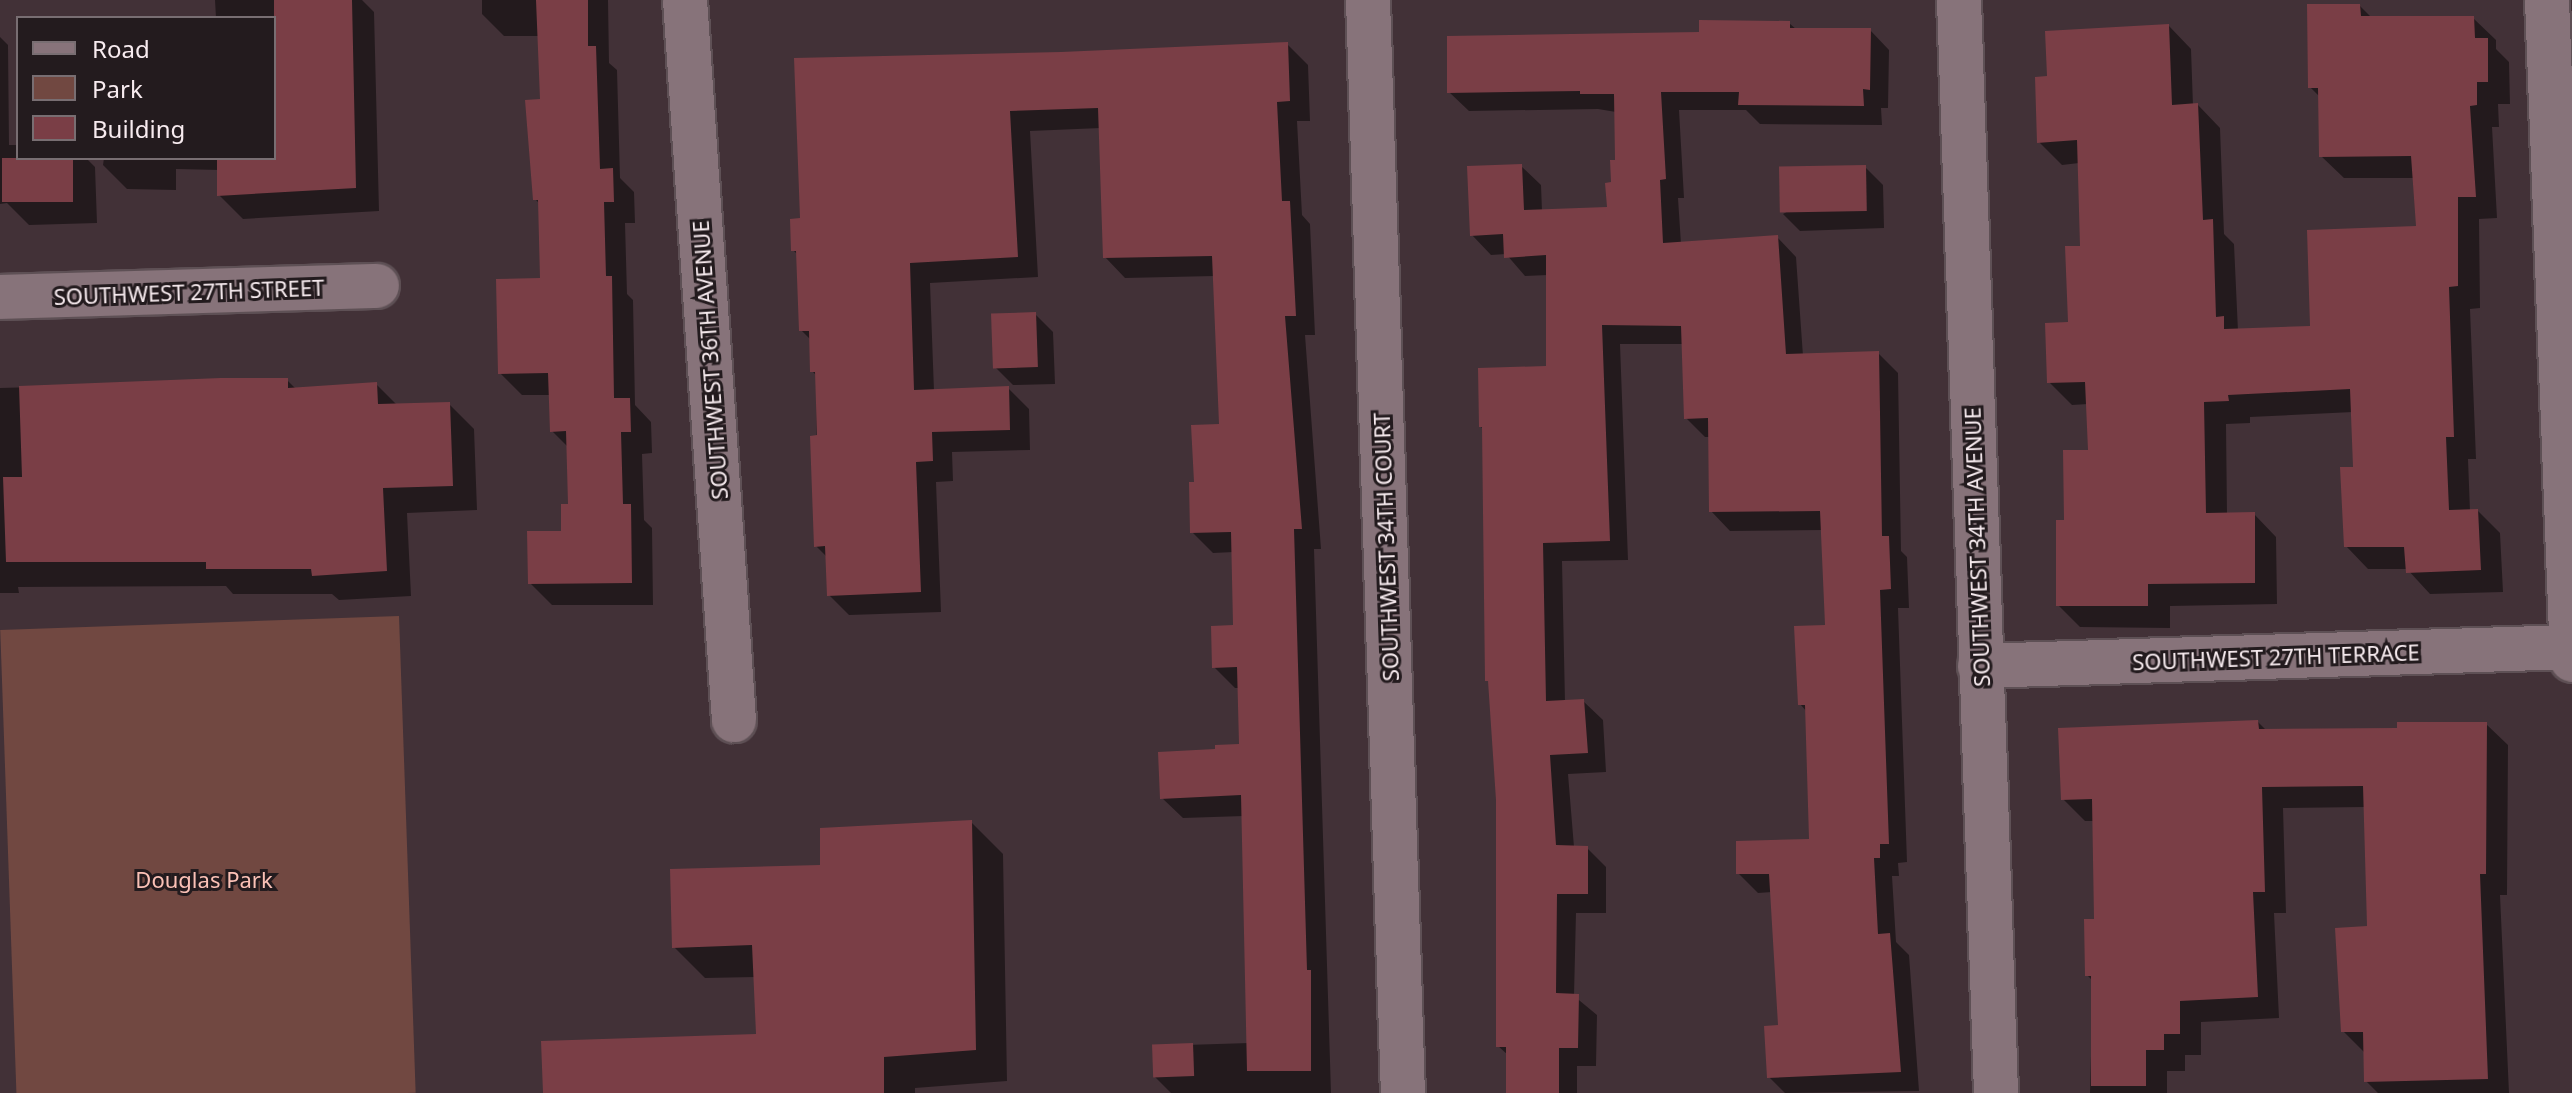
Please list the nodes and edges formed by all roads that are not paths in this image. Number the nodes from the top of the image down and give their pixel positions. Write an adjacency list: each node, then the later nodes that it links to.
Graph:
1 (685, 0): 10 (street, SOUTHWEST 36TH AVENUE)
2 (1368, 0): 11 (street, SOUTHWEST 34TH COURT)
3 (1959, 0): 9 (street, SOUTHWEST 34TH AVENUE)
4 (2547, 0): 7 (street)
5 (377, 286): 6 (street, SOUTHWEST 27TH STREET)
6 (0, 297)
7 (2572, 647): 8 (street); 9 (street, SOUTHWEST 27TH TERRACE)
8 (2572, 660)
9 (1980, 666): 12 (street, SOUTHWEST 34TH AVENUE)
10 (734, 720)
11 (1403, 1093)
12 (1996, 1093)

